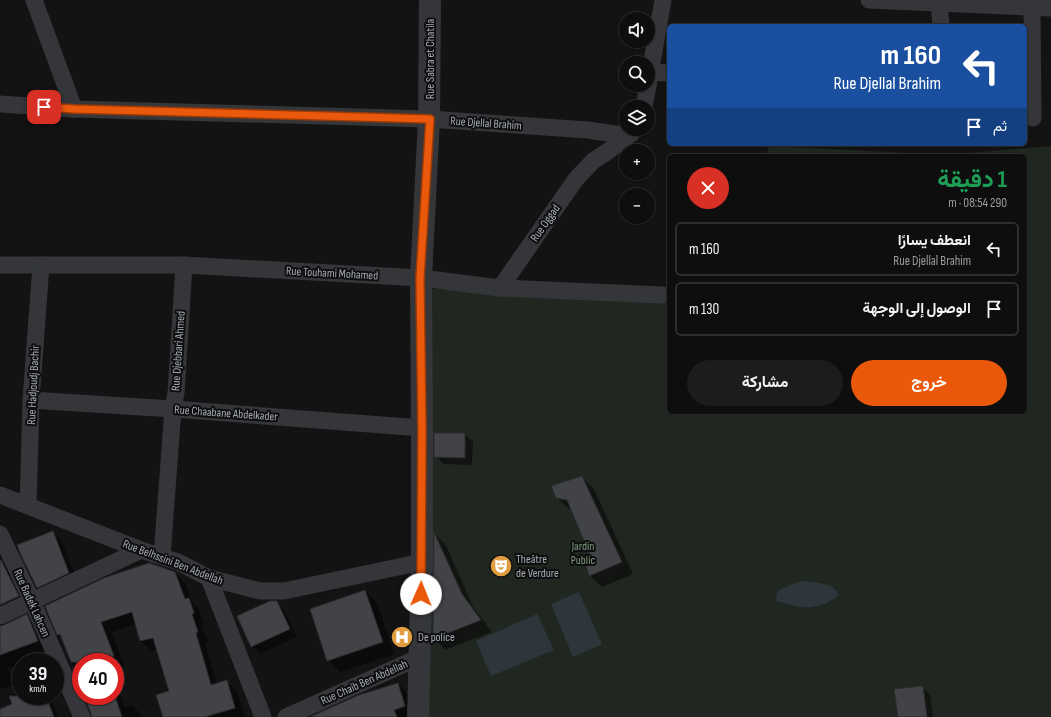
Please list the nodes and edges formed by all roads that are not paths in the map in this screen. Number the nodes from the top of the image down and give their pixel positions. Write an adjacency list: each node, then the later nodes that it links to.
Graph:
1 (34, 0): 13 (street)
2 (430, 0): 15 (street, Rue Sabra et Chatila)
3 (663, 0): 9 (street)
4 (869, 0): 5 (street)
5 (939, 2): 6 (street); 8 (street)
6 (1032, 7): 7 (street); 14 (street)
7 (1051, 8)
8 (941, 24)
9 (653, 56)
10 (667, 74): 11 (street)
11 (655, 79)
12 (0, 104): 13 (street, Rue Djellal Brahim)
13 (74, 109): 15 (street, Rue Djellal Brahim)
14 (1033, 118)
15 (430, 119): 16 (street, Rue Djellal Brahim); 21 (street, Rue Sabra et Chatila)
16 (619, 133)
17 (627, 136): 22 (street, Rue Oggad)
18 (0, 264): 19 (street, Rue Touhami Mohamed)
19 (41, 265): 20 (street, Rue Touhami Mohamed); 24 (street, Rue Hadjoudj Bachir)
20 (184, 265): 21 (street, Rue Touhami Mohamed); 25 (street, Rue Djebbari Ahmed)
21 (420, 278): 22 (street, Rue Touhami Mohamed); 26 (street, Rue Sabra et Chatila)
22 (500, 288): 23 (street, Rue Touhami Mohamed)
23 (662, 295)
24 (31, 400): 25 (street, Rue Chaabane Abdelkader); 28 (street, Rue Hadjoudj Bachir)
25 (174, 409): 26 (street, Rue Chaabane Abdelkader); 31 (street, Rue Djebbari Ahmed)
26 (422, 428): 32 (street, Rue Sabra et Chatila)
27 (0, 495): 28 (street, Rue Belhssini Ben Abdellah)
28 (28, 506): 30 (street, Rue Belhssini Ben Abdellah)
29 (0, 534): 34 (street, Rue Badek Lahcen)
30 (141, 550): 31 (street, Rue Belhssini Ben Abdellah); 34 (street)
31 (162, 556): 33 (street, Rue Belhssini Ben Abdellah)
32 (422, 562): 33 (street, Rue Belhssini Ben Abdellah); 36 (street, Rue Sabra et Chatila)
33 (209, 578): 38 (street)
34 (32, 601): 35 (street); 37 (street, Rue Badek Lahcen)
35 (0, 616)
36 (420, 657): 39 (street, Rue Chaib Ben Abdellah); 40 (street, Rue Sabra et Chatila)
37 (82, 717)
38 (263, 717)
39 (286, 717)
40 (418, 717)

